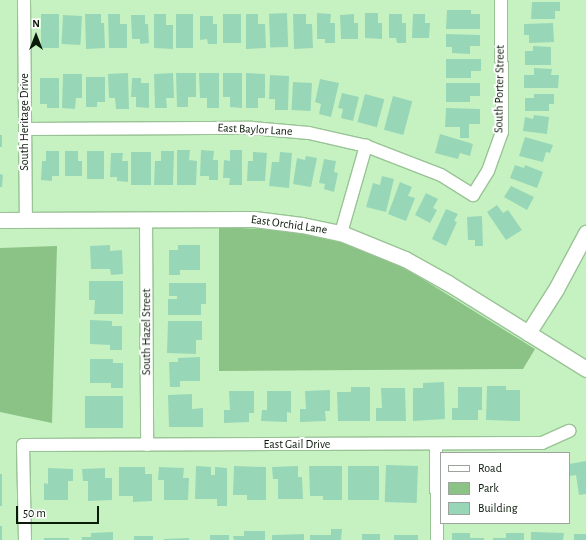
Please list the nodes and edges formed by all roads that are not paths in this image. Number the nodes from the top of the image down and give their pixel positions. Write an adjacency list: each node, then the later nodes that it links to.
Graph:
1 (24, 0): 3 (street, South Heritage Drive)
2 (501, 0): 5 (street, South Porter Street)
3 (25, 129): 4 (street, East Baylor Lane); 8 (street, South Heritage Drive)
4 (366, 146): 5 (street, East Baylor Lane); 9 (street)
5 (473, 195)
6 (146, 219): 8 (street, East Orchid Lane); 9 (street, East Orchid Lane); 15 (street, South Hazel Street)
7 (0, 220): 8 (street, East Orchid Lane)
8 (26, 220)
9 (341, 233): 11 (street, East Orchid Lane)
10 (586, 233): 11 (street)
11 (528, 332): 12 (street, East Orchid Lane)
12 (586, 369)
13 (569, 431): 14 (street, East Gail Drive)
14 (436, 444): 15 (street, East Gail Drive); 17 (street)
15 (147, 445): 16 (street, East Gail Drive)
16 (25, 540)
17 (438, 540)

